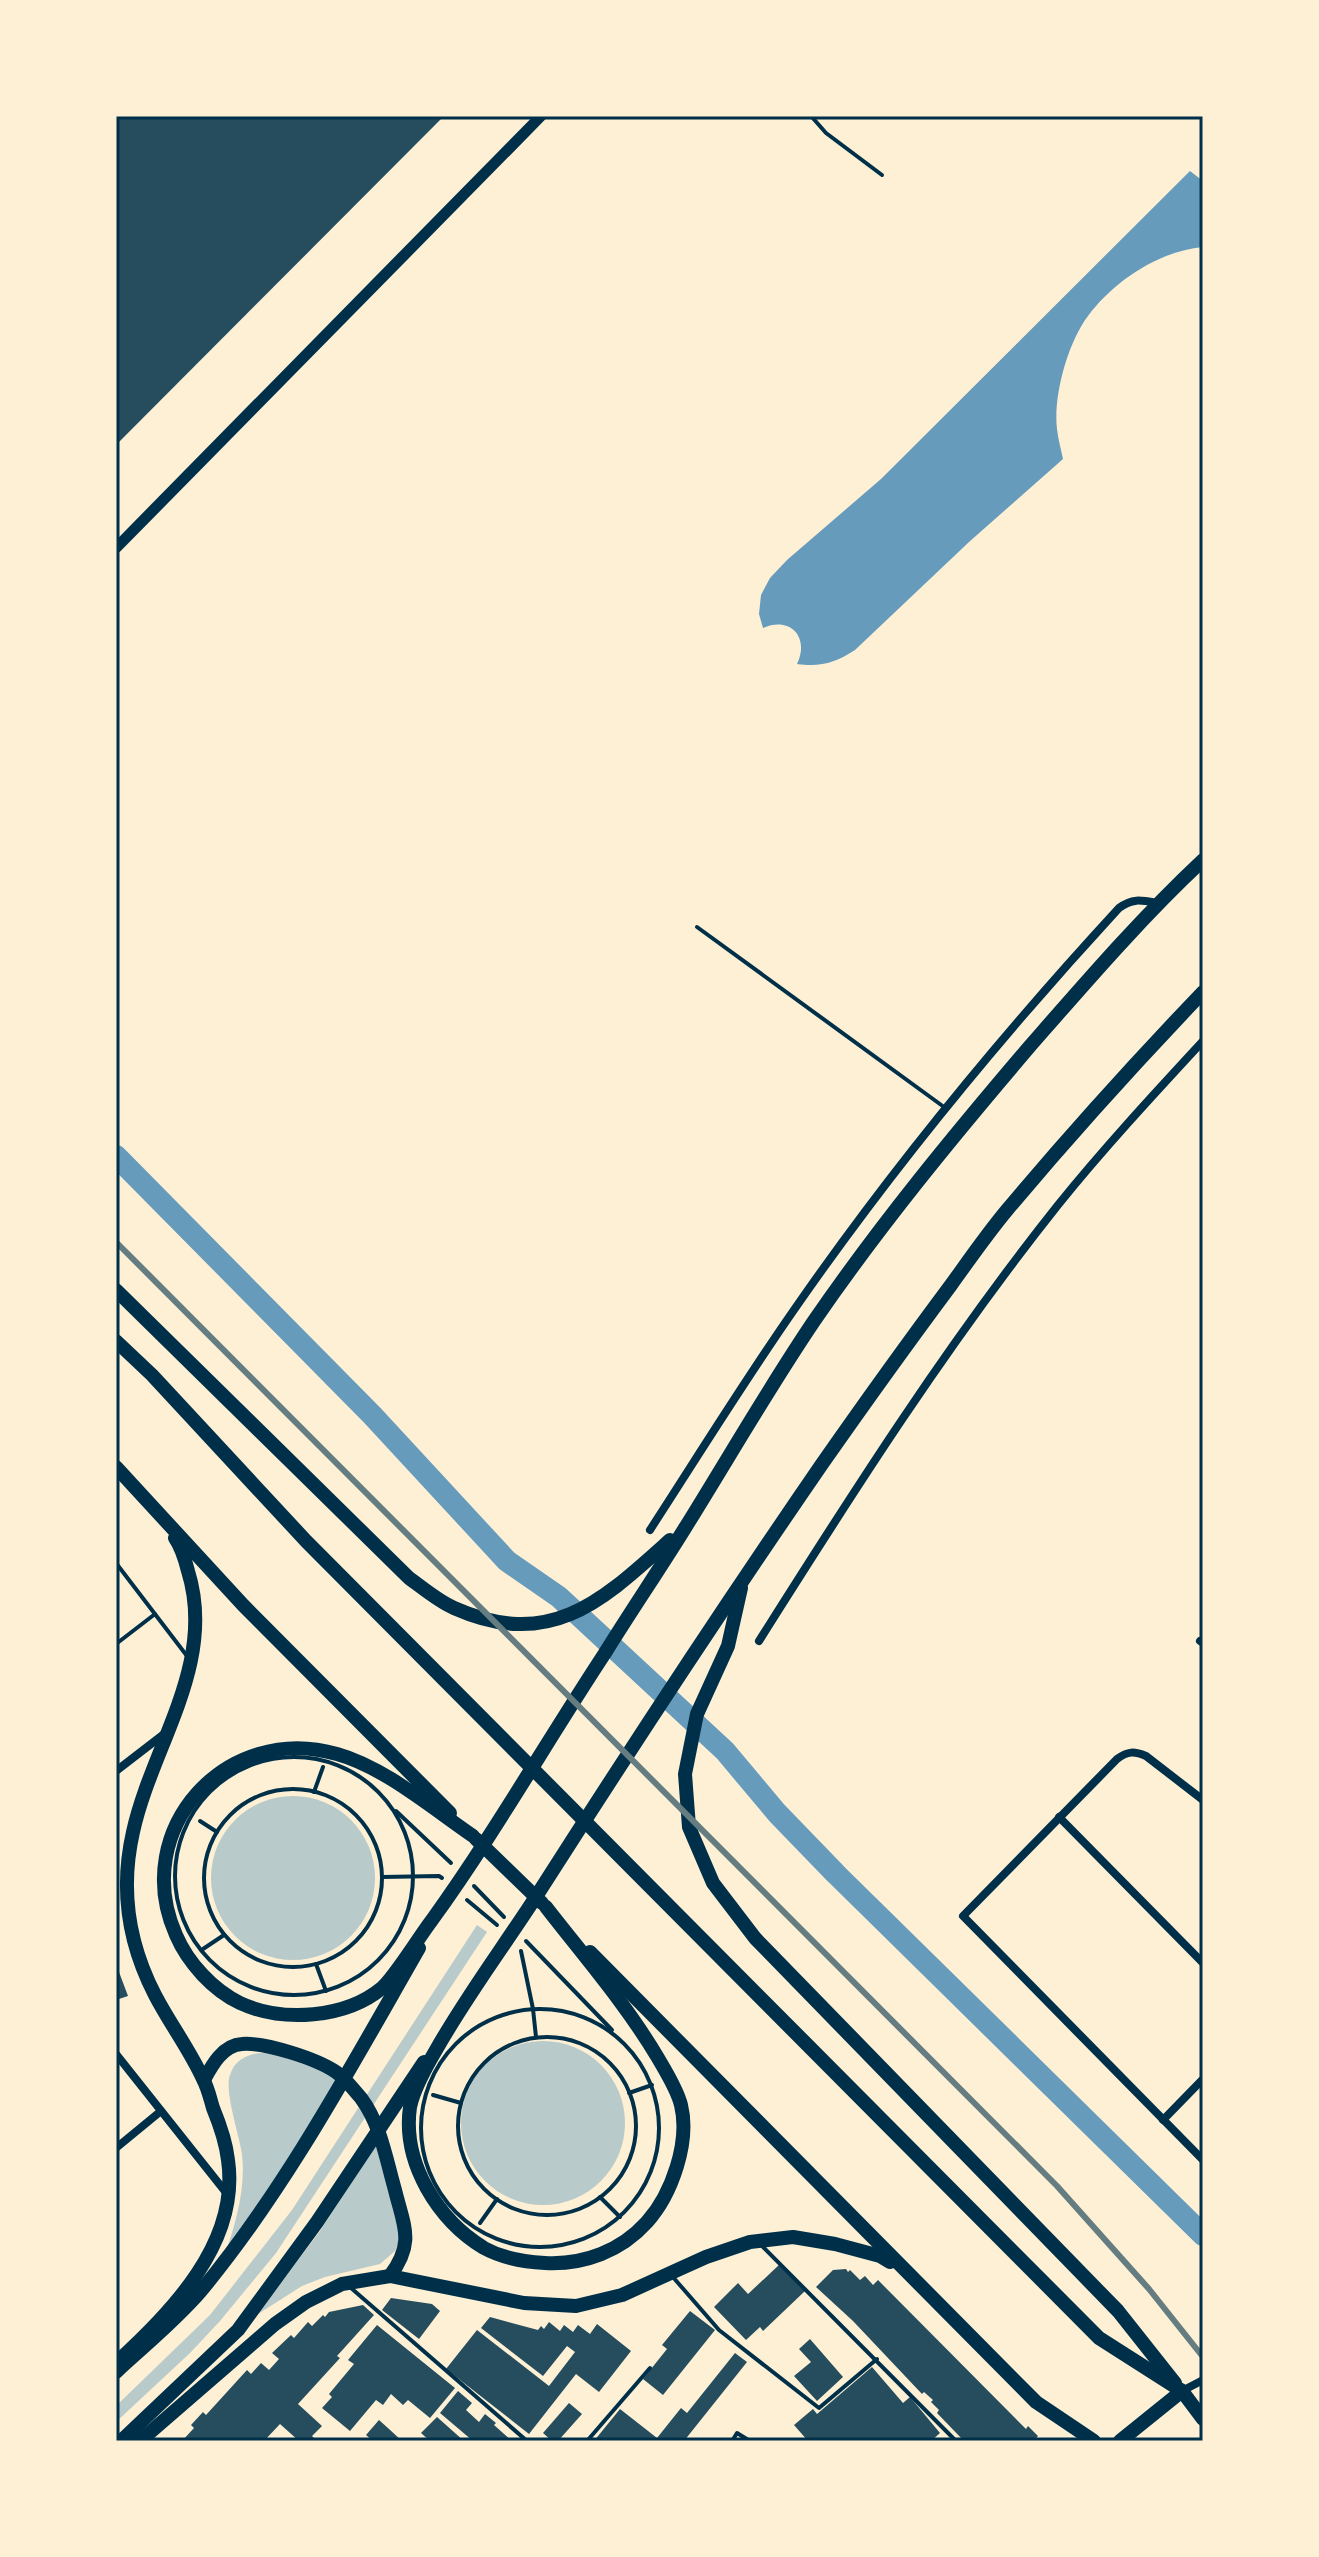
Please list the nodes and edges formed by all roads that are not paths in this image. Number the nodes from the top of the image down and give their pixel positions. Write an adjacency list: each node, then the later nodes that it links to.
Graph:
1 (541, 116): 4 (street)
2 (811, 116): 3 (lane)
3 (882, 175)
4 (116, 548)
5 (1203, 860): 6 (main road)
6 (1157, 903): 10 (street); 15 (main road)
7 (697, 927): 10 (lane)
8 (1203, 992): 18 (main road)
9 (1203, 1041): 20 (street)
10 (945, 1108): 16 (street)
11 (116, 1290): 15 (main road)
12 (116, 1341): 49 (main road)
13 (116, 1467): 14 (main road)
14 (127, 1478): 22 (main road); 27 (main road)
15 (686, 1526): 28 (main road)
16 (650, 1530)
17 (116, 1563): 19 (lane)
18 (743, 1580): 31 (main road); 49 (main road)
19 (155, 1614): 21 (lane); 22 (lane)
20 (759, 1641)
21 (116, 1644)
22 (191, 1661): 23 (main road)
23 (171, 1729): 24 (street); 34 (main road)
24 (116, 1771)
25 (1203, 1800): 26 (street)
26 (1059, 1817): 30 (street); 36 (street)
27 (473, 1836): 28 (main road); 29 (main road)
28 (449, 1896): 46 (main road)
29 (546, 1907): 31 (main road); 41 (main road)
30 (1203, 1963)
31 (453, 2019): 52 (main road)
32 (116, 2054): 35 (street)
33 (1203, 2079): 36 (street)
34 (204, 2080): 39 (main road); 43 (main road)
35 (161, 2111): 37 (street); 39 (street)
36 (1163, 2120): 38 (street)
37 (116, 2148)
38 (1203, 2160)
39 (228, 2196): 46 (main road)
40 (758, 2241): 41 (main road); 42 (main road); 45 (lane)
41 (908, 2273): 60 (main road)
42 (671, 2274): 43 (main road); 45 (lane)
43 (390, 2276): 44 (main road)
44 (347, 2283): 53 (main road); 54 (lane)
45 (877, 2359): 51 (lane)
46 (117, 2363)
47 (650, 2368): 55 (lane)
48 (1203, 2380): 49 (street)
49 (1182, 2391): 50 (main road); 61 (main road)
50 (1203, 2419)
51 (951, 2436): 58 (lane); 59 (lane)
52 (121, 2441)
53 (140, 2441)
54 (527, 2441)
55 (587, 2441)
56 (732, 2441): 57 (lane)
57 (750, 2441)
58 (946, 2441)
59 (956, 2441)
60 (1094, 2441)
61 (1120, 2441)

